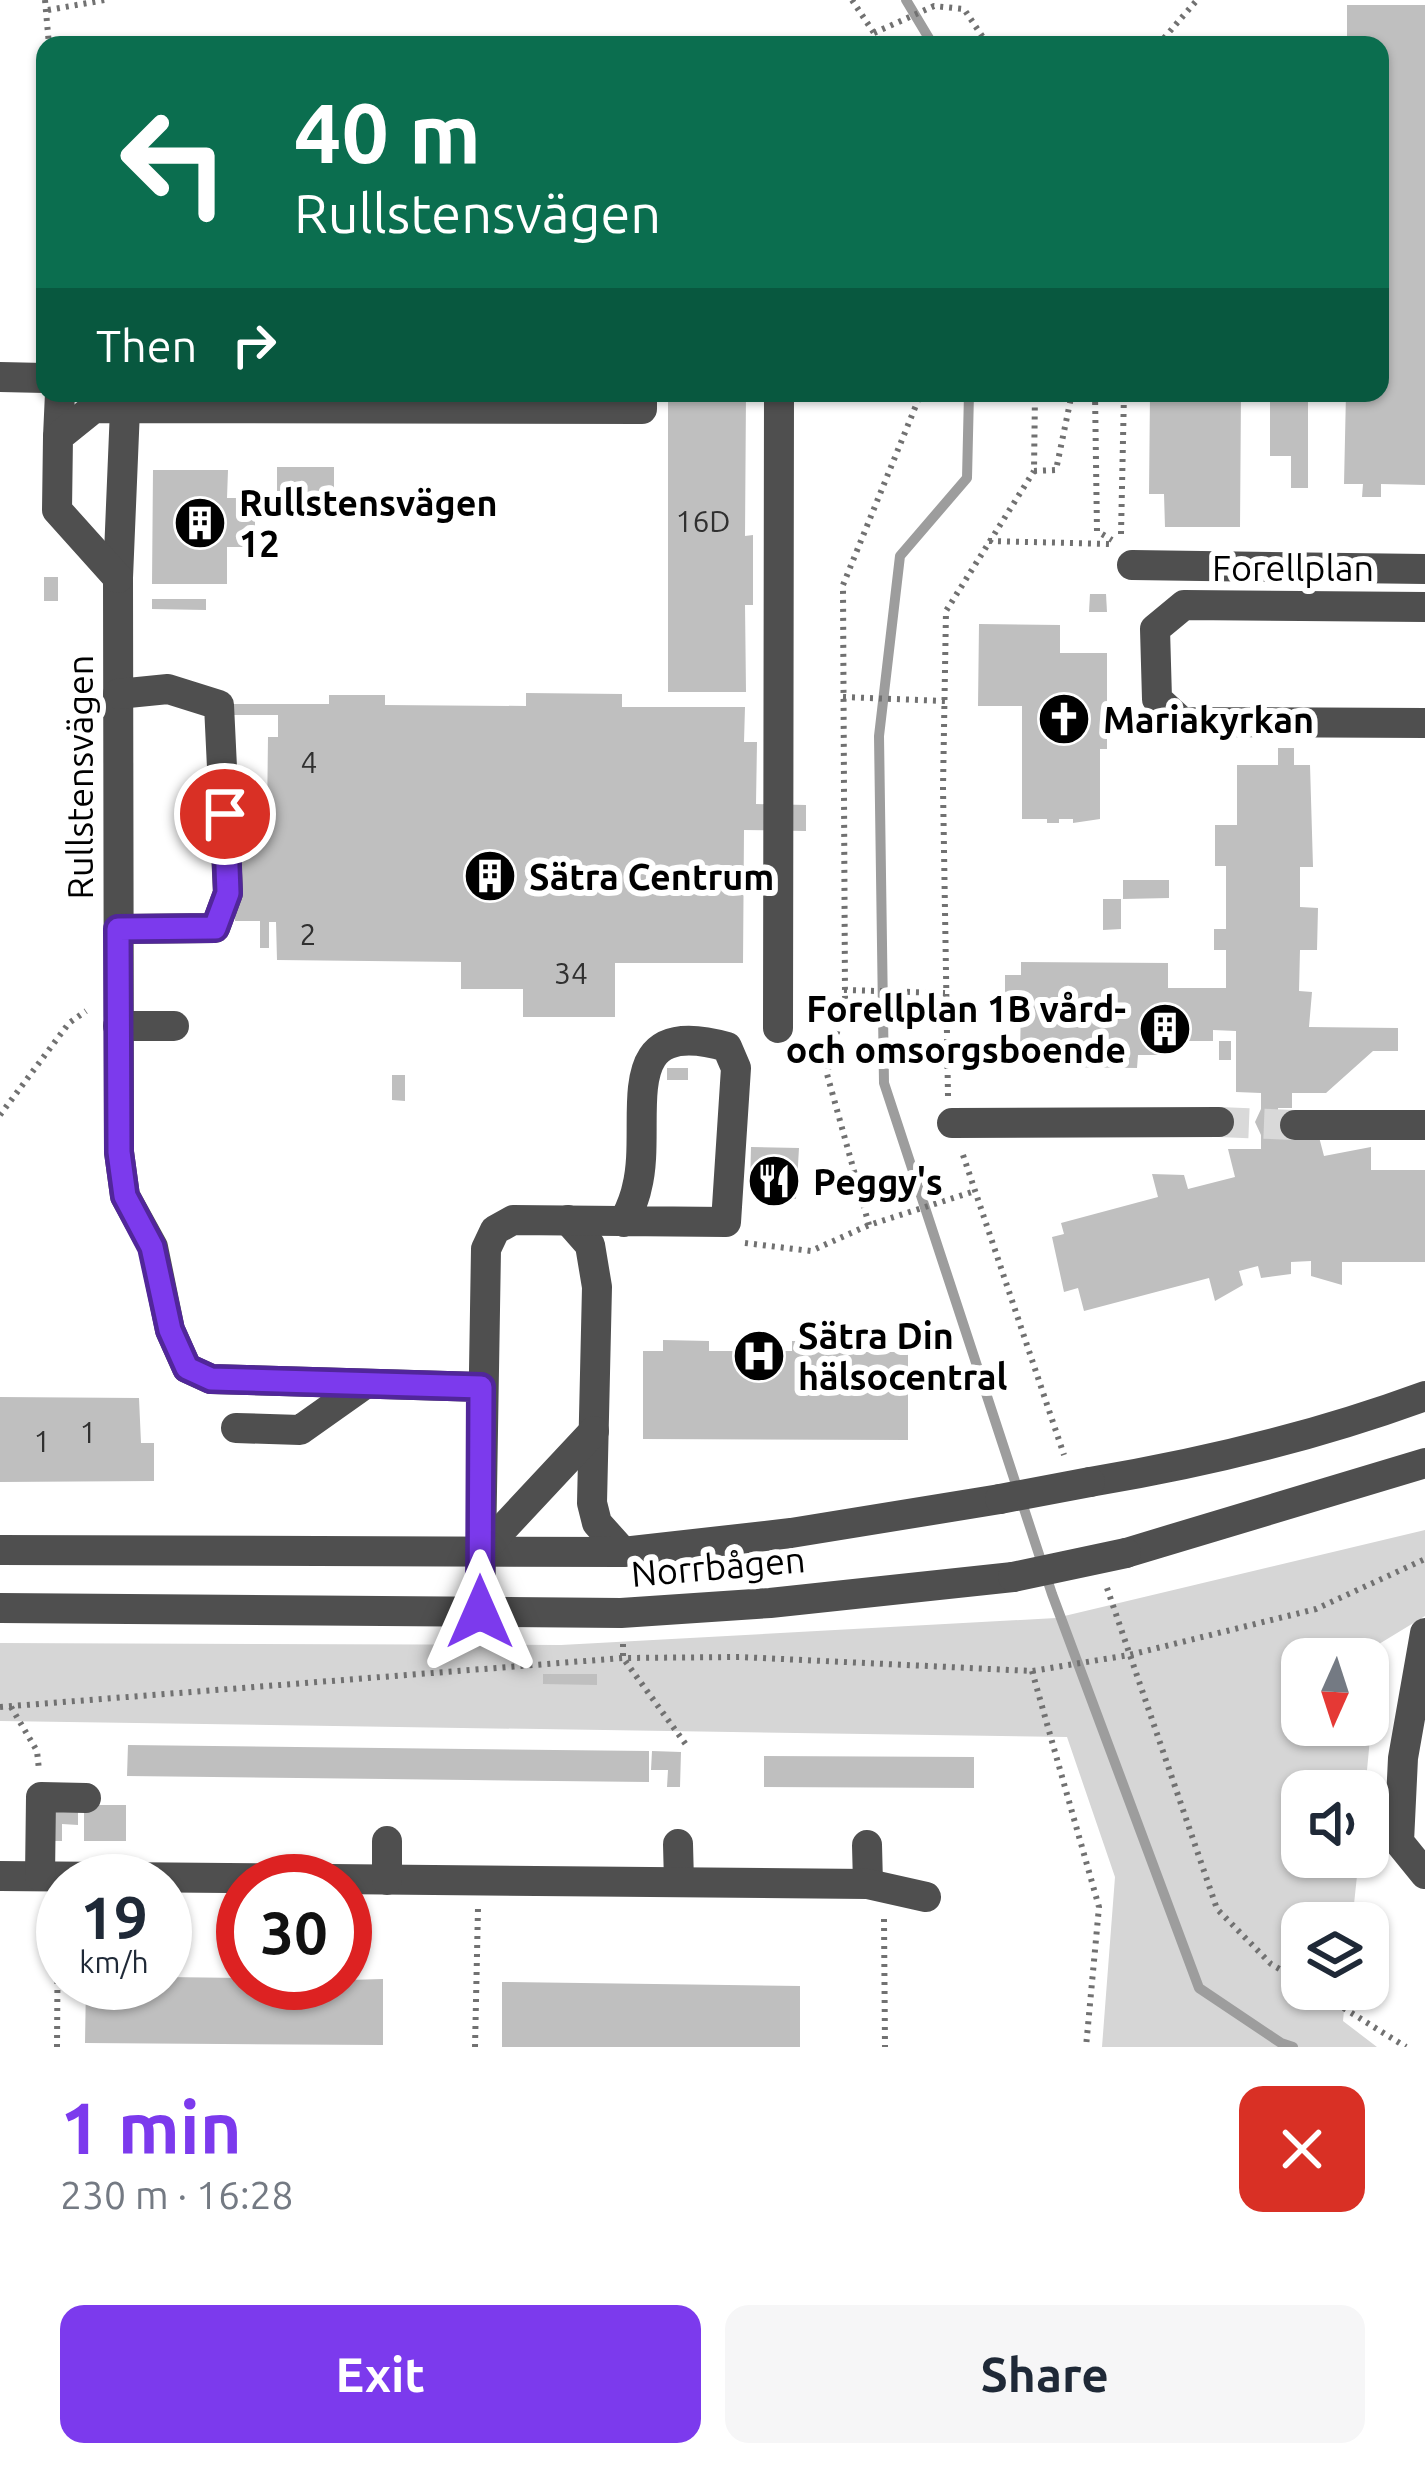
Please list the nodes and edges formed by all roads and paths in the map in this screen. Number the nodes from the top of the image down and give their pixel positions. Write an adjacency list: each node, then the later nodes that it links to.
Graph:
1 (45, 0): 5 (path)
2 (105, 0): 5 (path)
3 (852, 0): 6 (path)
4 (1197, 0): 10 (path)
5 (48, 10): 7 (path)
6 (874, 33): 8 (path); 9 (path)
7 (49, 36)
8 (876, 36)
9 (982, 36)
10 (1166, 36)
11 (0, 377): 12 (street)
12 (36, 378)
13 (60, 402): 22 (street)
14 (642, 402): 21 (street)
15 (779, 402): 39 (street)
16 (918, 402): 30 (path)
17 (1035, 402): 23 (path)
18 (1070, 402): 23 (path)
19 (1095, 402): 25 (path)
20 (1124, 402): 25 (path)
21 (125, 410): 22 (street); 27 (street, Rullstensvägen)
22 (58, 437): 27 (street)
23 (1034, 471): 24 (path)
24 (989, 541): 25 (path); 31 (path)
25 (1126, 555): 26 (street)
26 (1425, 569)
27 (118, 578): 29 (street, Rullstensvägen)
28 (1425, 607): 32 (street, Forellplan)
29 (118, 694): 33 (street, Rullstensvägen); 33 (street)
30 (843, 697): 31 (path); 35 (path)
31 (944, 700): 36 (path)
32 (1425, 722)
33 (118, 929): 34 (street, Rullstensvägen)
34 (119, 989): 37 (street, Rullstensvägen); 40 (path)
35 (844, 990): 36 (path); 49 (path)
36 (945, 994): 42 (path)
37 (118, 1026): 38 (street); 50 (street, Rullstensvägen)
38 (174, 1026)
39 (778, 1028)
40 (0, 1115)
41 (1219, 1122): 42 (street)
42 (952, 1123): 45 (path)
43 (1295, 1125): 44 (street)
44 (1425, 1125)
45 (975, 1191): 49 (path); 55 (path)
46 (568, 1220): 47 (street); 51 (street); 54 (street)
47 (624, 1222): 48 (street); 48 (street)
48 (726, 1222): 49 (path)
49 (869, 1225)
50 (365, 1384): 51 (street, Rullstensvägen); 53 (street)
51 (481, 1387): 59 (street)
52 (1425, 1396): 58 (street, Norrbågen, bridge)
53 (236, 1428)
54 (594, 1431): 58 (street); 59 (street)
55 (1065, 1456)
56 (1425, 1463): 63 (street, Norrbågen, bridge)
57 (0, 1550): 59 (street, Norrbågen)
58 (623, 1552): 59 (street, Norrbågen)
59 (480, 1553): 63 (street)
60 (1425, 1559): 65 (path)
61 (1106, 1587): 65 (path)
62 (0, 1608): 63 (street, Norrbågen)
63 (480, 1612)
64 (1425, 1634): 75 (street)
65 (1129, 1655): 66 (path); 84 (path)
66 (1032, 1671): 68 (path); 90 (path)
67 (0, 1707): 68 (path)
68 (11, 1707): 69 (path)
69 (41, 1797): 70 (street); 74 (street)
70 (86, 1798)
71 (387, 1841): 79 (street)
72 (678, 1844): 81 (street)
73 (867, 1845): 82 (street)
74 (47, 1854)
75 (1425, 1874)
76 (0, 1876): 77 (street)
77 (36, 1877)
78 (192, 1878): 79 (street)
79 (387, 1880): 80 (street)
80 (479, 1880): 81 (street); 88 (path)
81 (679, 1882): 82 (street)
82 (876, 1886): 83 (street); 89 (path)
83 (926, 1897)
84 (1281, 1970)
85 (55, 2010): 87 (path)
86 (1347, 2010): 91 (path)
87 (57, 2047)
88 (475, 2047)
89 (885, 2047)
90 (1086, 2047)
91 (1406, 2047)

